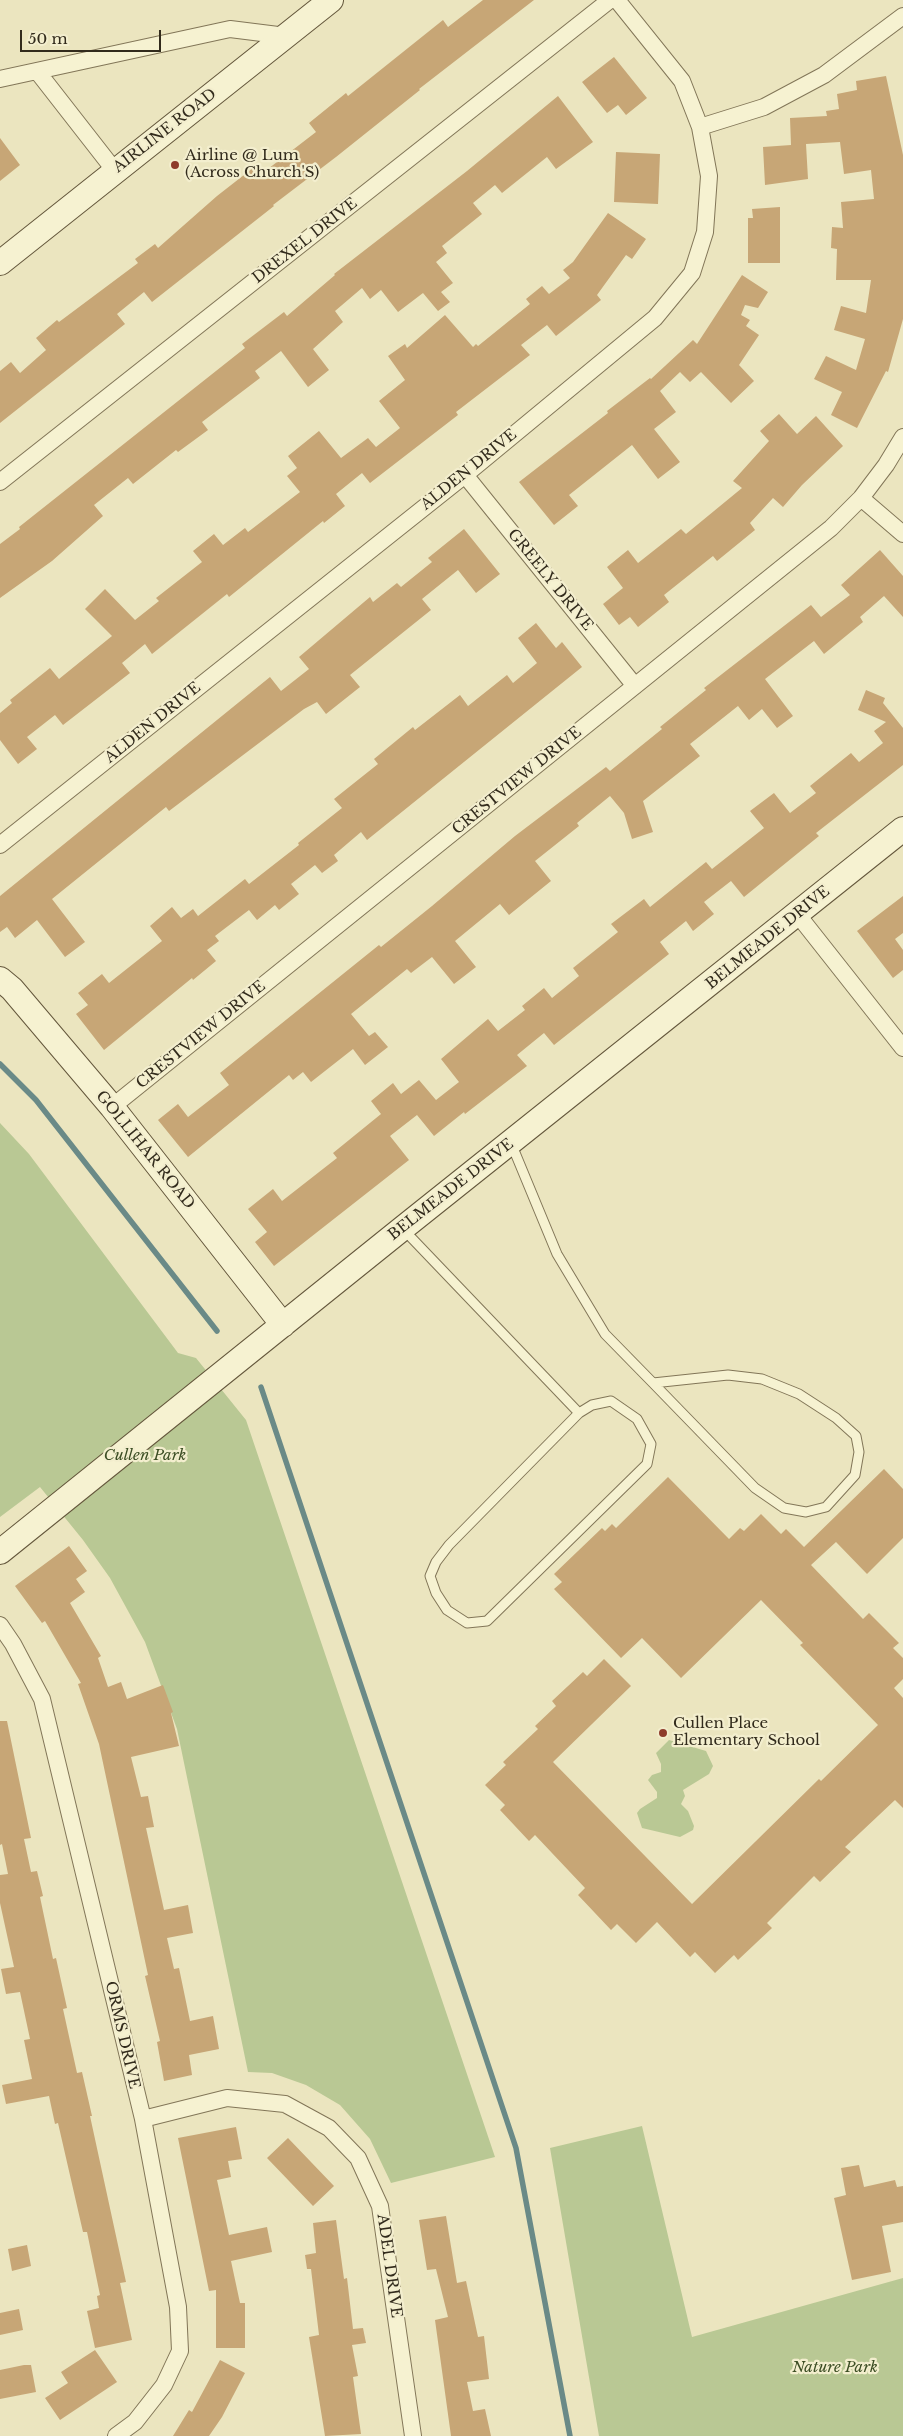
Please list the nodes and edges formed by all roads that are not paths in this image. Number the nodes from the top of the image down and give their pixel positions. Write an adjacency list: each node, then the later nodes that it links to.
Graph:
1 (331, 0): 5 (street, AIRLINE ROAD)
2 (610, 0): 13 (street, DREXEL DRIVE)
3 (617, 0): 8 (street, ALDEN DRIVE)
4 (903, 16): 8 (street)
5 (286, 36): 6 (street); 9 (street, AIRLINE ROAD)
6 (37, 71): 7 (street); 9 (street)
7 (0, 79)
8 (700, 127): 12 (street, ALDEN DRIVE)
9 (115, 171): 10 (street, AIRLINE ROAD)
10 (0, 263)
11 (903, 436): 14 (street, CRESTVIEW DRIVE)
12 (465, 474): 16 (street, GREELY DRIVE); 18 (street, ALDEN DRIVE)
13 (0, 482)
14 (861, 498): 15 (street); 16 (street, CRESTVIEW DRIVE)
15 (903, 534)
16 (635, 686): 22 (street, CRESTVIEW DRIVE)
17 (903, 830): 19 (street, BELMEADE DRIVE)
18 (0, 845)
19 (798, 915): 21 (street); 23 (street, BELMEADE DRIVE)
20 (0, 979): 22 (street, GOLLIHAR ROAD)
21 (903, 1048)
22 (112, 1107): 25 (street, GOLLIHAR ROAD)
23 (510, 1143): 24 (street, BELMEADE DRIVE); 26 (lane)
24 (403, 1228): 25 (street, BELMEADE DRIVE); 27 (lane)
25 (284, 1325): 28 (street, BELMEADE DRIVE)
26 (653, 1383): 26 (lane)
27 (579, 1413): 27 (lane)
28 (0, 1552)
29 (0, 1625): 30 (street, ORMS DRIVE)
30 (142, 2119): 31 (street, ORMS DRIVE); 32 (street, ADEL DRIVE)
31 (116, 2436)
32 (413, 2436)

